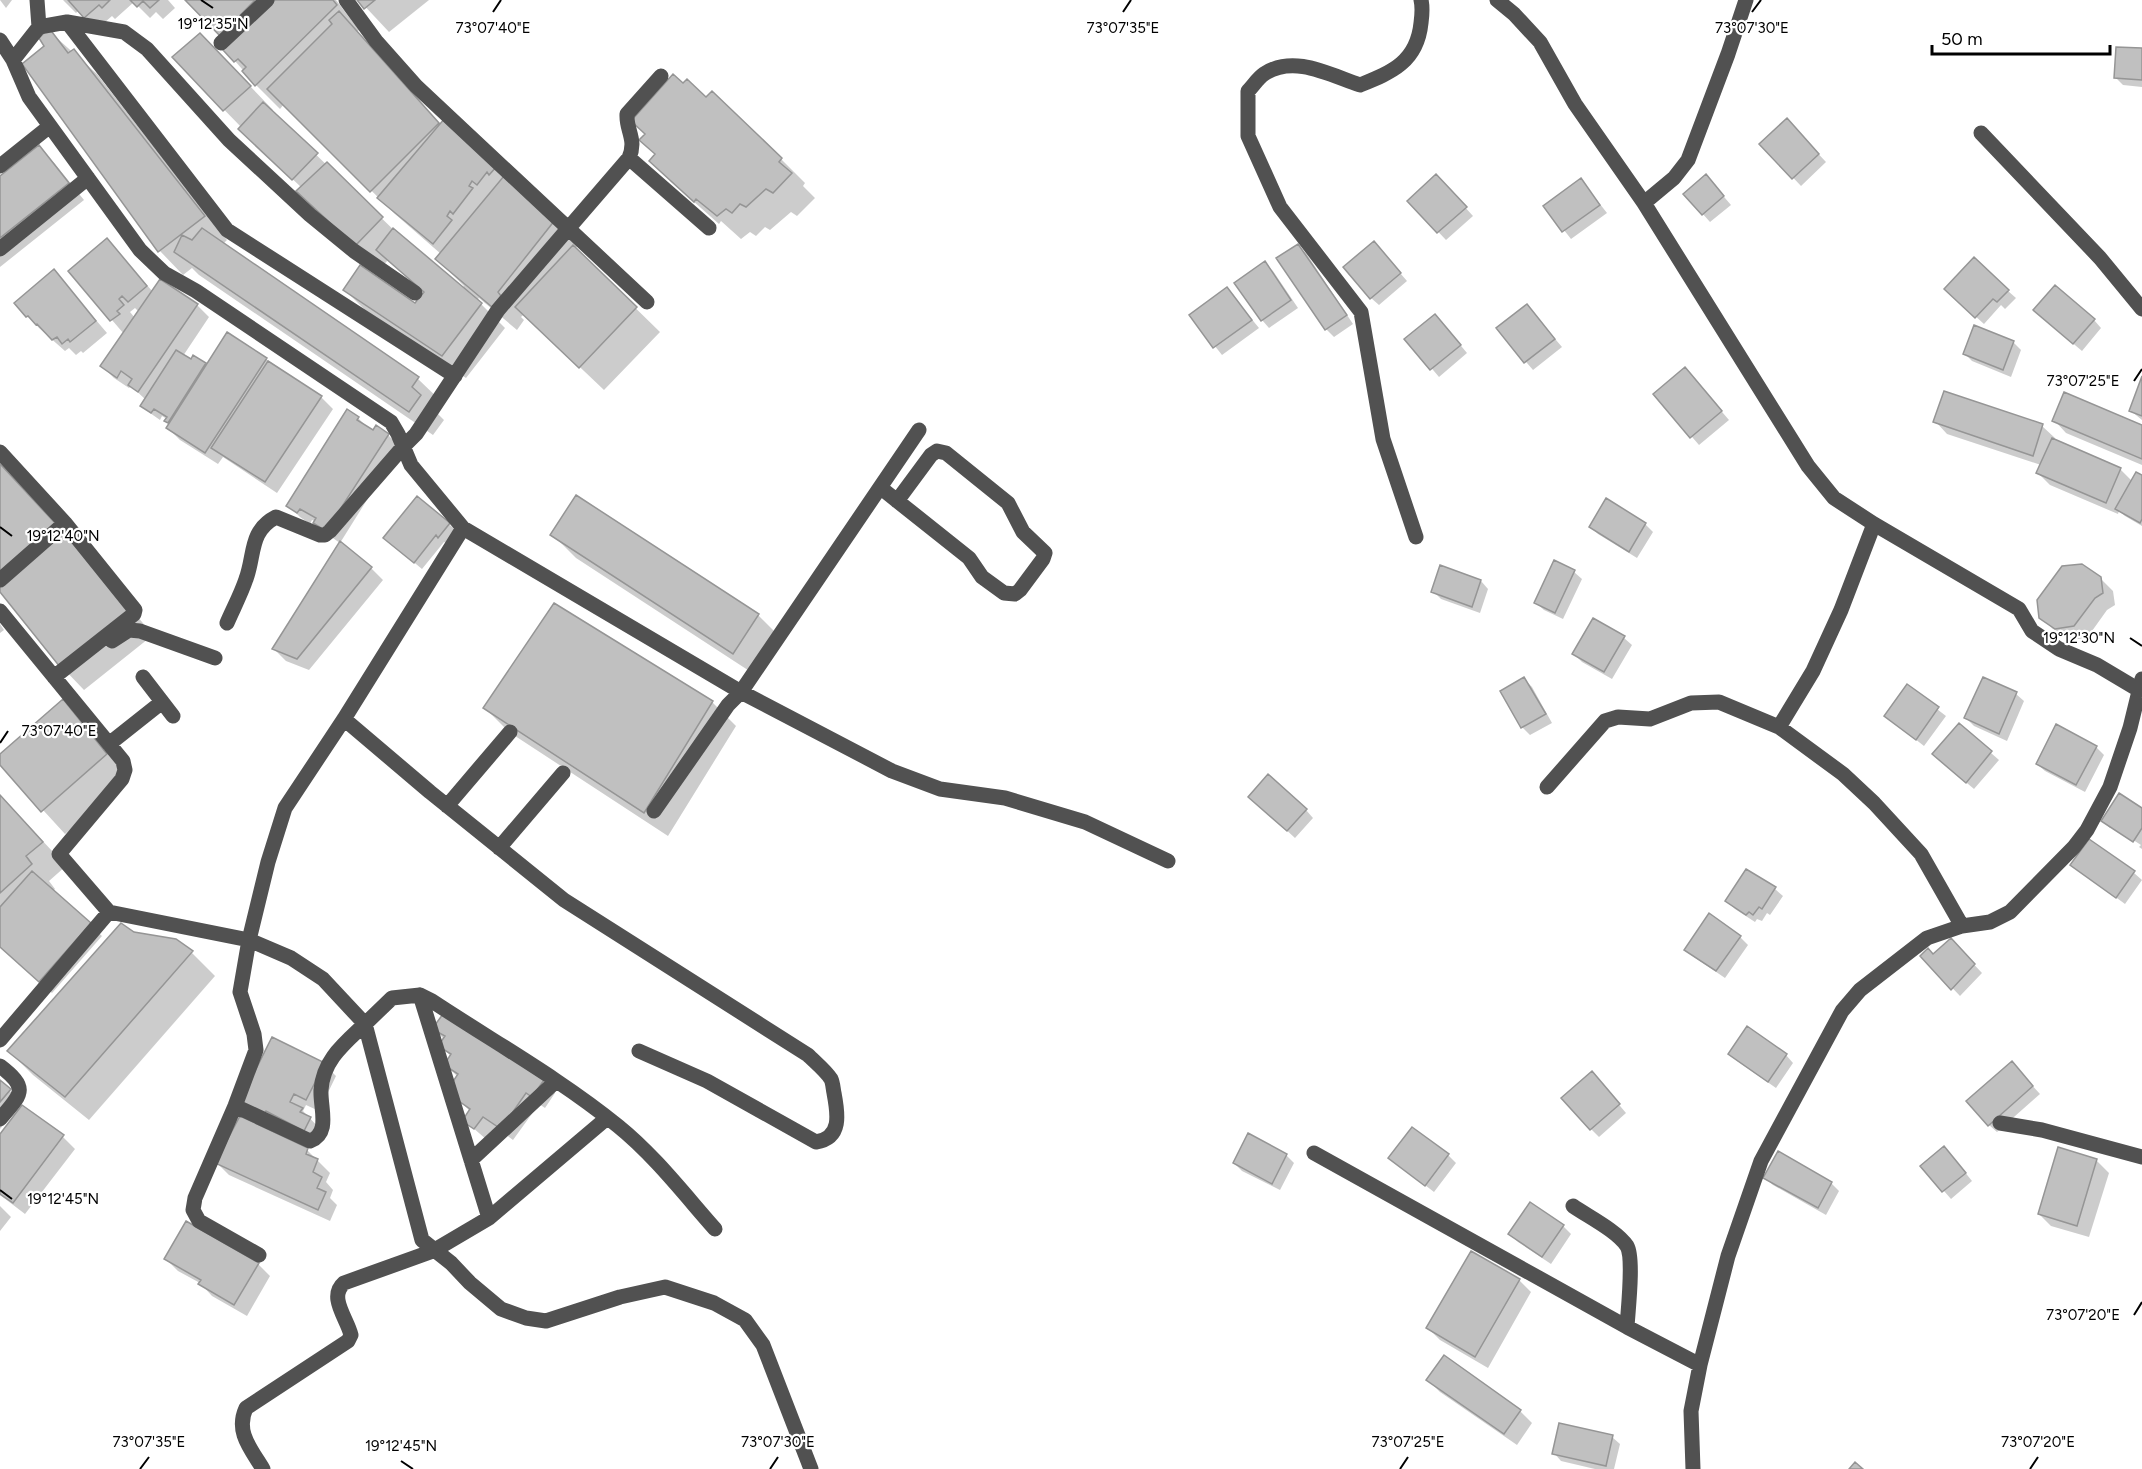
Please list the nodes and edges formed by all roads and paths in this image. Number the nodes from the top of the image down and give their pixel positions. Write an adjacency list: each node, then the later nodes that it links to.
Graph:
1 (38, 0): 8 (street)
2 (267, 0): 10 (street)
3 (346, 0): 20 (street)
4 (1421, 0): 34 (street)
5 (1497, 0): 18 (street)
6 (1746, 0): 18 (street)
7 (67, 21): 8 (street); 22 (street); 25 (street)
8 (39, 27): 11 (street)
9 (0, 40): 11 (street)
10 (220, 43)
11 (13, 60): 13 (street)
12 (661, 76): 15 (street)
13 (50, 126): 16 (street); 17 (street)
14 (1981, 133): 24 (street)
15 (629, 158): 19 (street); 20 (street)
16 (0, 166)
17 (88, 178): 21 (street); 27 (street)
18 (1644, 203): 32 (street)
19 (709, 228)
20 (569, 229): 23 (street); 25 (street)
21 (0, 249)
22 (415, 293)
23 (647, 302)
24 (2142, 309)
25 (455, 376): 27 (street)
26 (919, 429): 29 (street)
27 (402, 447): 33 (street); 37 (street)
28 (0, 452): 31 (street)
29 (881, 488): 30 (street); 42 (street)
30 (897, 501): 30 (street)
31 (65, 523): 35 (street); 40 (street)
32 (1874, 524): 41 (street); 46 (street)
33 (463, 528): 42 (street); 45 (street)
34 (1416, 537)
35 (0, 579)
36 (0, 611): 40 (street)
37 (227, 623)
38 (215, 658): 40 (street)
39 (143, 677): 43 (street)
40 (57, 681): 48 (street)
41 (2141, 684): 56 (street)
42 (741, 692): 52 (street); 54 (street)
43 (162, 702): 44 (street); 48 (street)
44 (173, 716)
45 (344, 718): 51 (street); 57 (street)
46 (1779, 727): 50 (street); 56 (street)
47 (510, 732): 51 (street)
48 (109, 744): 55 (street)
49 (563, 773): 53 (street)
50 (1547, 787)
51 (447, 806): 53 (street)
52 (654, 811)
53 (499, 848): 61 (street)
54 (1168, 861)
55 (109, 912): 57 (street); 60 (street)
56 (1962, 926): 77 (street)
57 (249, 940): 59 (street); 64 (street)
58 (420, 995): 59 (street); 63 (street); 70 (street)
59 (365, 1024): 64 (street); 74 (street)
60 (0, 1040)
61 (639, 1051)
62 (0, 1066): 66 (street)
63 (555, 1082): 65 (street); 70 (street)
64 (235, 1106): 75 (street)
65 (607, 1118): 72 (street); 73 (street)
66 (0, 1119)
67 (2000, 1123): 69 (street)
68 (1314, 1153): 76 (street)
69 (2142, 1157)
70 (471, 1160): 72 (street)
71 (1573, 1206): 76 (street)
72 (489, 1218): 74 (street)
73 (715, 1229)
74 (433, 1251): 78 (street); 79 (street)
75 (259, 1256)
76 (1627, 1326): 77 (street)
77 (1700, 1365): 80 (street)
78 (263, 1469)
79 (810, 1469)
80 (1693, 1469)

